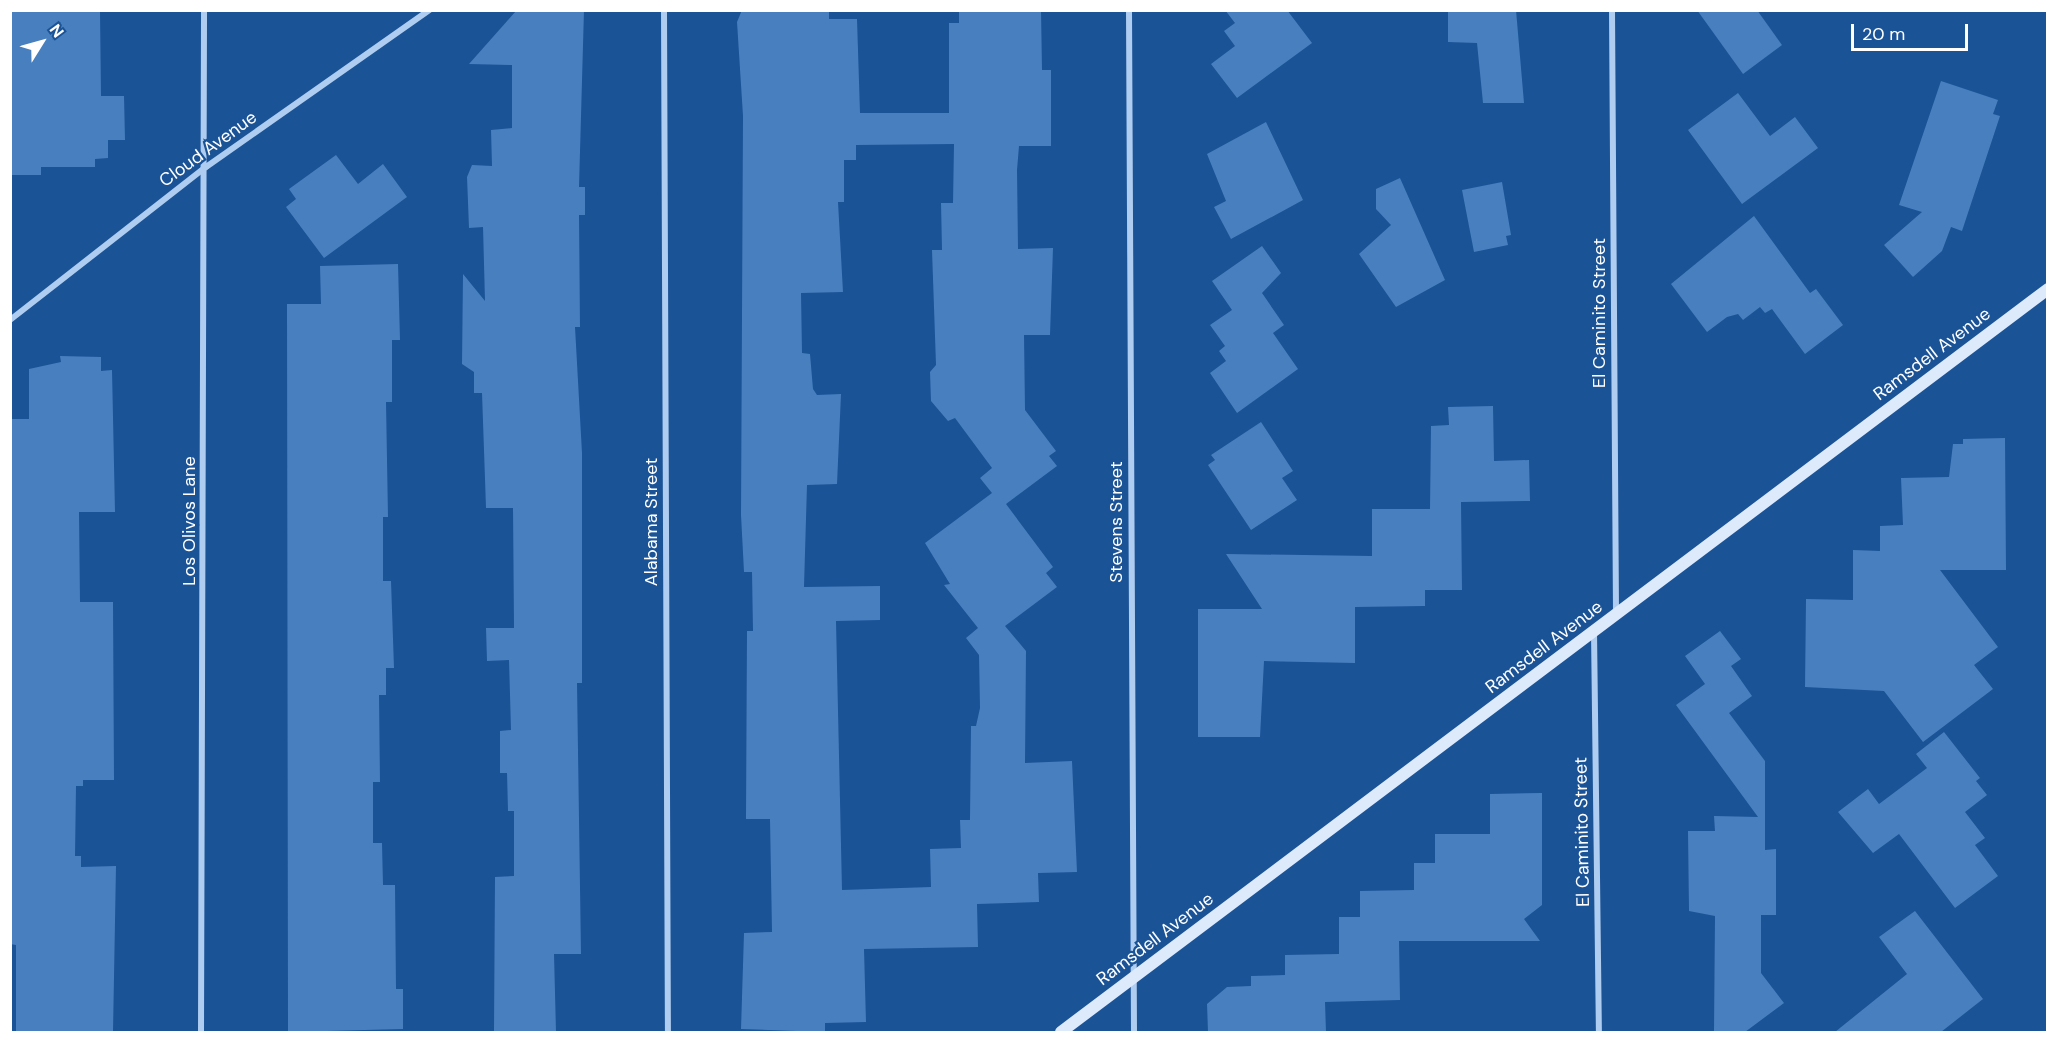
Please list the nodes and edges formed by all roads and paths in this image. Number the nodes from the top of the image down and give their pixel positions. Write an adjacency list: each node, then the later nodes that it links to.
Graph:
1 (204, 10): 6 (street, Los Olivos Lane)
2 (429, 10): 6 (street, Cloud Avenue)
3 (664, 10): 13 (street, Alabama Street)
4 (1129, 10): 11 (street, Stevens Street)
5 (1612, 10): 9 (street, El Caminito Street)
6 (206, 167): 8 (street, Cloud Avenue); 12 (street, Los Olivos Lane)
7 (2048, 289): 9 (street, Ramsdell Avenue)
8 (10, 320)
9 (1616, 615): 10 (street, Ramsdell Avenue)
10 (1594, 631): 11 (street, Ramsdell Avenue); 16 (street, El Caminito Street)
11 (1133, 978): 14 (street, Ramsdell Avenue); 15 (street, Stevens Street)
12 (201, 1032)
13 (668, 1032)
14 (1061, 1032)
15 (1134, 1032)
16 (1599, 1032)

